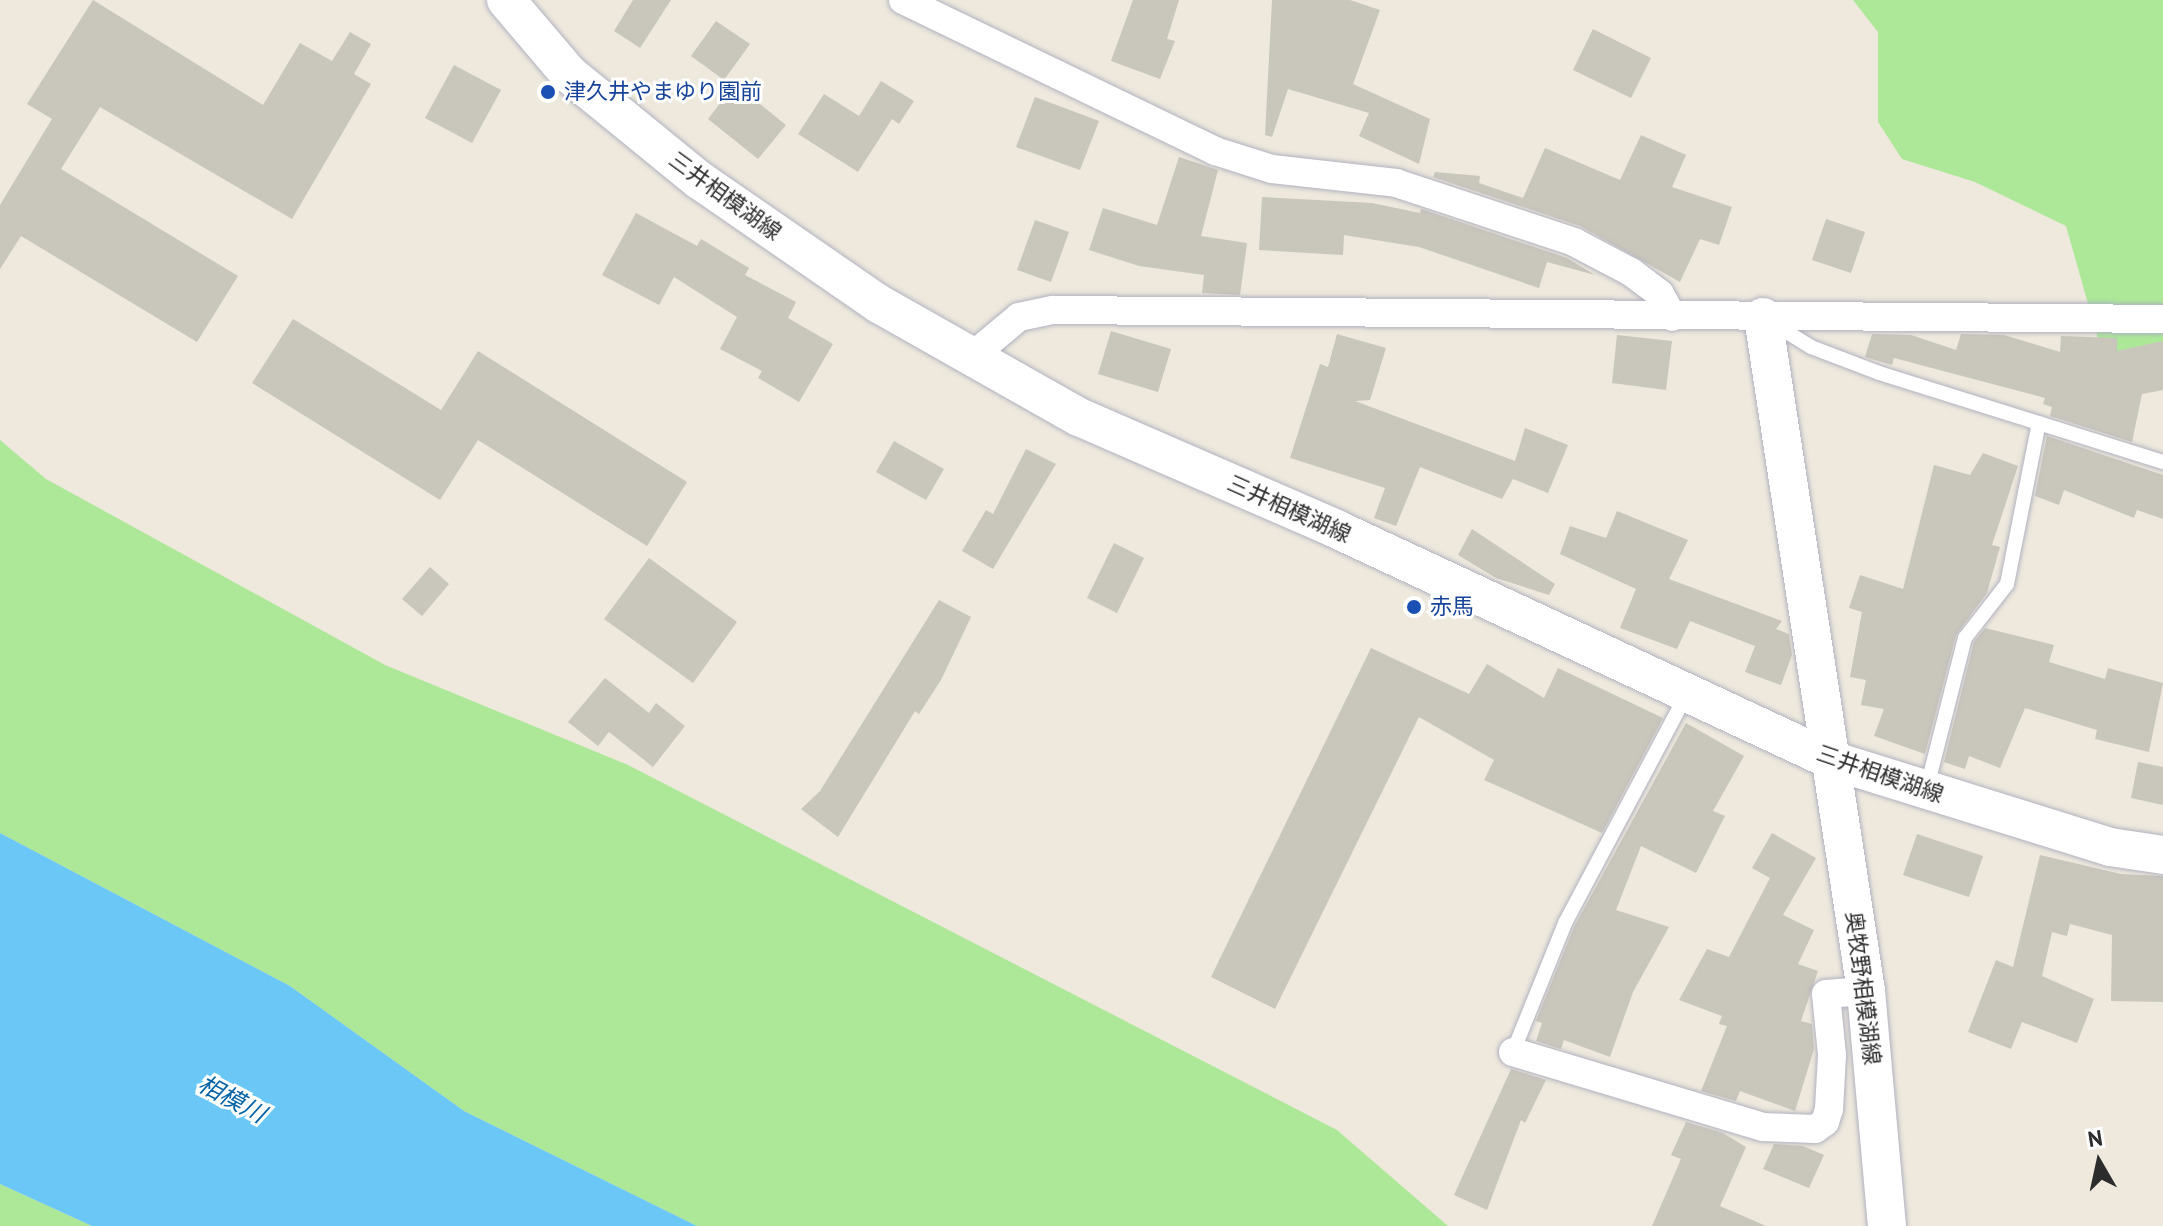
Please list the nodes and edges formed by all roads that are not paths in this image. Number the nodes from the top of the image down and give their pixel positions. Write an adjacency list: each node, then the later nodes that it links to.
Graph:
1 (506, 0): 6 (main road, 三井相模湖線)
2 (903, 0): 3 (street)
3 (1673, 317): 4 (street); 6 (street)
4 (1763, 317): 5 (street); 7 (lane); 10 (main road, 奥牧野相模湖線)
5 (2163, 319)
6 (971, 357): 9 (main road, 三井相模湖線)
7 (2039, 423): 8 (lane); 11 (lane)
8 (2163, 462)
9 (1687, 693): 10 (main road, 三井相模湖線); 14 (lane)
10 (1831, 760): 11 (main road, 三井相模湖線); 13 (main road, 奥牧野相模湖線)
11 (1927, 790): 12 (main road, 三井相模湖線)
12 (2163, 855)
13 (1866, 991): 14 (street); 15 (main road, 奥牧野相模湖線)
14 (1513, 1052)
15 (1887, 1221)

